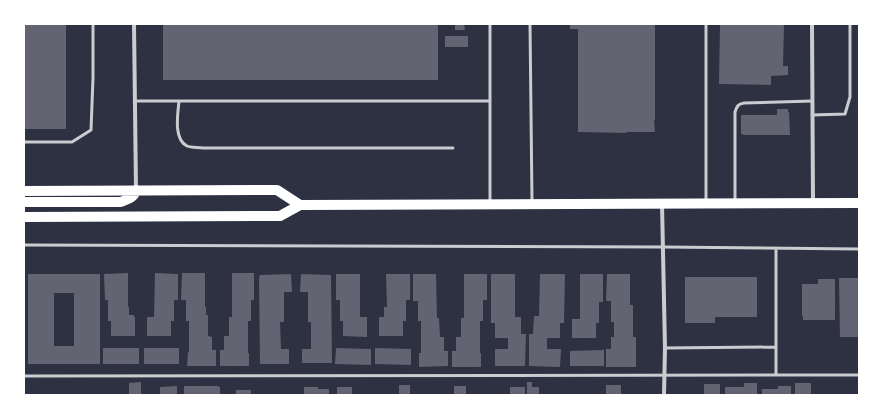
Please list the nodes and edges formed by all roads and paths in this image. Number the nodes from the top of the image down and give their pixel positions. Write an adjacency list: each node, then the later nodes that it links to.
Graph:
1 (93, 24): 13 (lane)
2 (134, 24): 8 (street)
3 (490, 24): 10 (lane)
4 (530, 24): 18 (lane)
5 (706, 24): 20 (lane)
6 (812, 24): 11 (street)
7 (850, 24): 12 (lane)
8 (135, 100): 9 (lane); 15 (street)
9 (178, 101): 10 (lane); 14 (lane)
10 (490, 101): 25 (lane)
11 (812, 101): 12 (street); 21 (lane)
12 (812, 115): 22 (street)
13 (24, 142)
14 (453, 148)
15 (136, 190): 16 (main road); 17 (main road); 24 (main road)
16 (24, 191)
17 (24, 202)
18 (532, 203): 19 (main road); 25 (main road)
19 (662, 203): 20 (main road); 28 (street)
20 (706, 203): 21 (main road)
21 (735, 203): 22 (main road)
22 (813, 203): 23 (main road)
23 (859, 203)
24 (300, 204): 25 (main road); 26 (main road)
25 (490, 204)
26 (24, 217)
27 (24, 245): 28 (lane)
28 (664, 247): 29 (lane); 32 (street)
29 (776, 248): 30 (lane); 31 (lane)
30 (859, 249)
31 (776, 346): 32 (lane); 34 (lane)
32 (665, 348): 33 (street)
33 (664, 375): 34 (lane); 36 (lane); 37 (street)
34 (776, 375): 35 (lane)
35 (859, 375)
36 (24, 376)
37 (664, 395)

